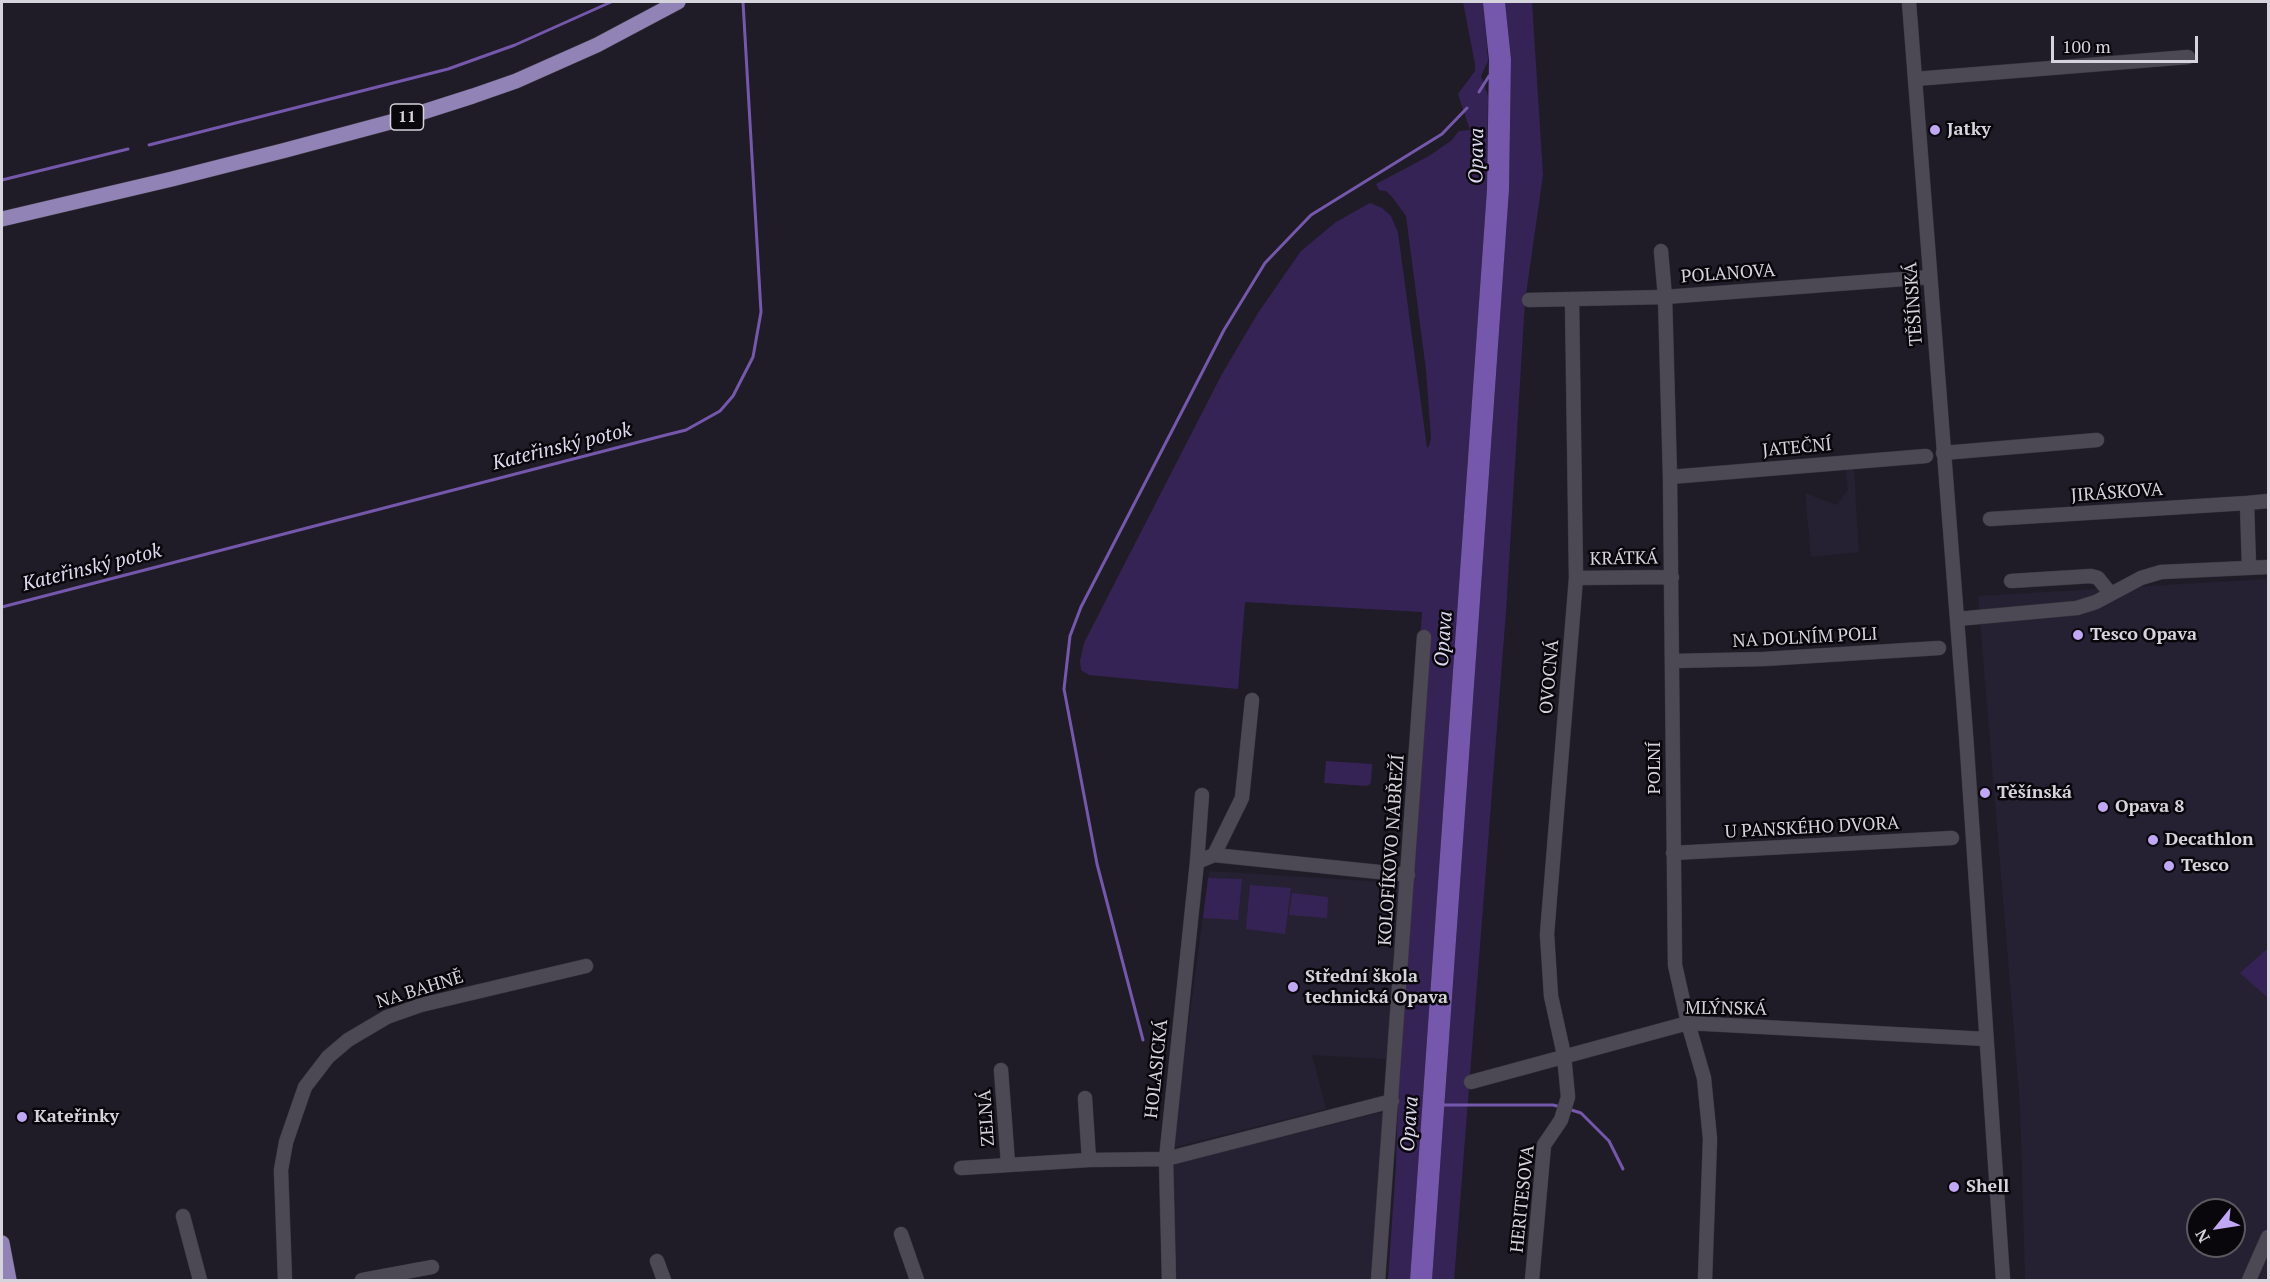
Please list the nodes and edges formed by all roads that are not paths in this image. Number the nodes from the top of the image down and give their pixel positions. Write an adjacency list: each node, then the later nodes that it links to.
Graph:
1 (678, 2): 5 (main road, 11)
2 (1909, 2): 4 (street, TĚŠÍNSKÁ)
3 (2188, 57): 4 (street)
4 (1915, 79): 7 (street, TĚŠÍNSKÁ)
5 (2, 219)
6 (1661, 251): 8 (street, POLNÍ)
7 (1930, 277): 8 (street, POLANOVA); 12 (street, TĚŠÍNSKÁ)
8 (1665, 297): 9 (street, POLANOVA); 14 (street, POLNÍ)
9 (1572, 299): 10 (street, POLANOVA); 21 (street, OVOCNÁ)
10 (1529, 300)
11 (2097, 440): 12 (street)
12 (1943, 453): 24 (street, TĚŠÍNSKÁ)
13 (1926, 456): 14 (street, JATEČNÍ)
14 (1670, 477): 20 (street, POLNÍ)
15 (2268, 501): 16 (street, JIRÁSKOVA)
16 (2247, 503): 17 (street, JIRÁSKOVA); 19 (street)
17 (1990, 519)
18 (2268, 567): 19 (street)
19 (2249, 568): 23 (street)
20 (1672, 577): 21 (street, KRÁTKÁ); 27 (street, POLNÍ)
21 (1576, 578): 38 (street, OVOCNÁ)
22 (2011, 581): 23 (street)
23 (2110, 593): 24 (street)
24 (1957, 620): 37 (street, TĚŠÍNSKÁ)
25 (1424, 637): 34 (street, KOLOFÍKOVO NÁBŘEŽÍ)
26 (1939, 648): 27 (street, NA DOLNÍM POLI)
27 (1673, 661): 31 (street, POLNÍ)
28 (1252, 700): 32 (street)
29 (1202, 795): 33 (street, HOLASICKÁ)
30 (1952, 838): 31 (street, U PANSKÉHO DVORA)
31 (1673, 853): 36 (street, POLNÍ)
32 (1214, 855): 33 (street); 34 (street)
33 (1197, 862): 43 (street, HOLASICKÁ)
34 (1408, 876): 42 (street, KOLOFÍKOVO NÁBŘEŽÍ)
35 (586, 966): 55 (street, NA BAHNĚ)
36 (1688, 1023): 37 (street, MLÝNSKÁ); 38 (street, MLÝNSKÁ); 62 (street, POLNÍ)
37 (1986, 1039): 63 (street, TĚŠÍNSKÁ)
38 (1564, 1055): 40 (street, MLÝNSKÁ); 61 (street, HERITESOVA)
39 (1001, 1070): 45 (street, ZELNÁ)
40 (1471, 1082)
41 (1085, 1098): 44 (street)
42 (1392, 1101): 43 (street); 60 (street, KOLOFÍKOVO NÁBŘEŽÍ)
43 (1166, 1159): 44 (street, ZELNÁ); 59 (street, HOLASICKÁ)
44 (1089, 1160): 45 (street, ZELNÁ)
45 (1008, 1164): 46 (street, ZELNÁ)
46 (960, 1168)
47 (183, 1216): 54 (street)
48 (901, 1234): 58 (street)
49 (2268, 1237): 64 (street)
50 (2, 1243): 53 (main road)
51 (657, 1261): 57 (street)
52 (432, 1267): 56 (street)
53 (9, 1281)
54 (200, 1281)
55 (285, 1281)
56 (362, 1281)
57 (664, 1281)
58 (916, 1281)
59 (1169, 1281)
60 (1378, 1281)
61 (1532, 1281)
62 (1705, 1281)
63 (2003, 1281)
64 (2249, 1281)

